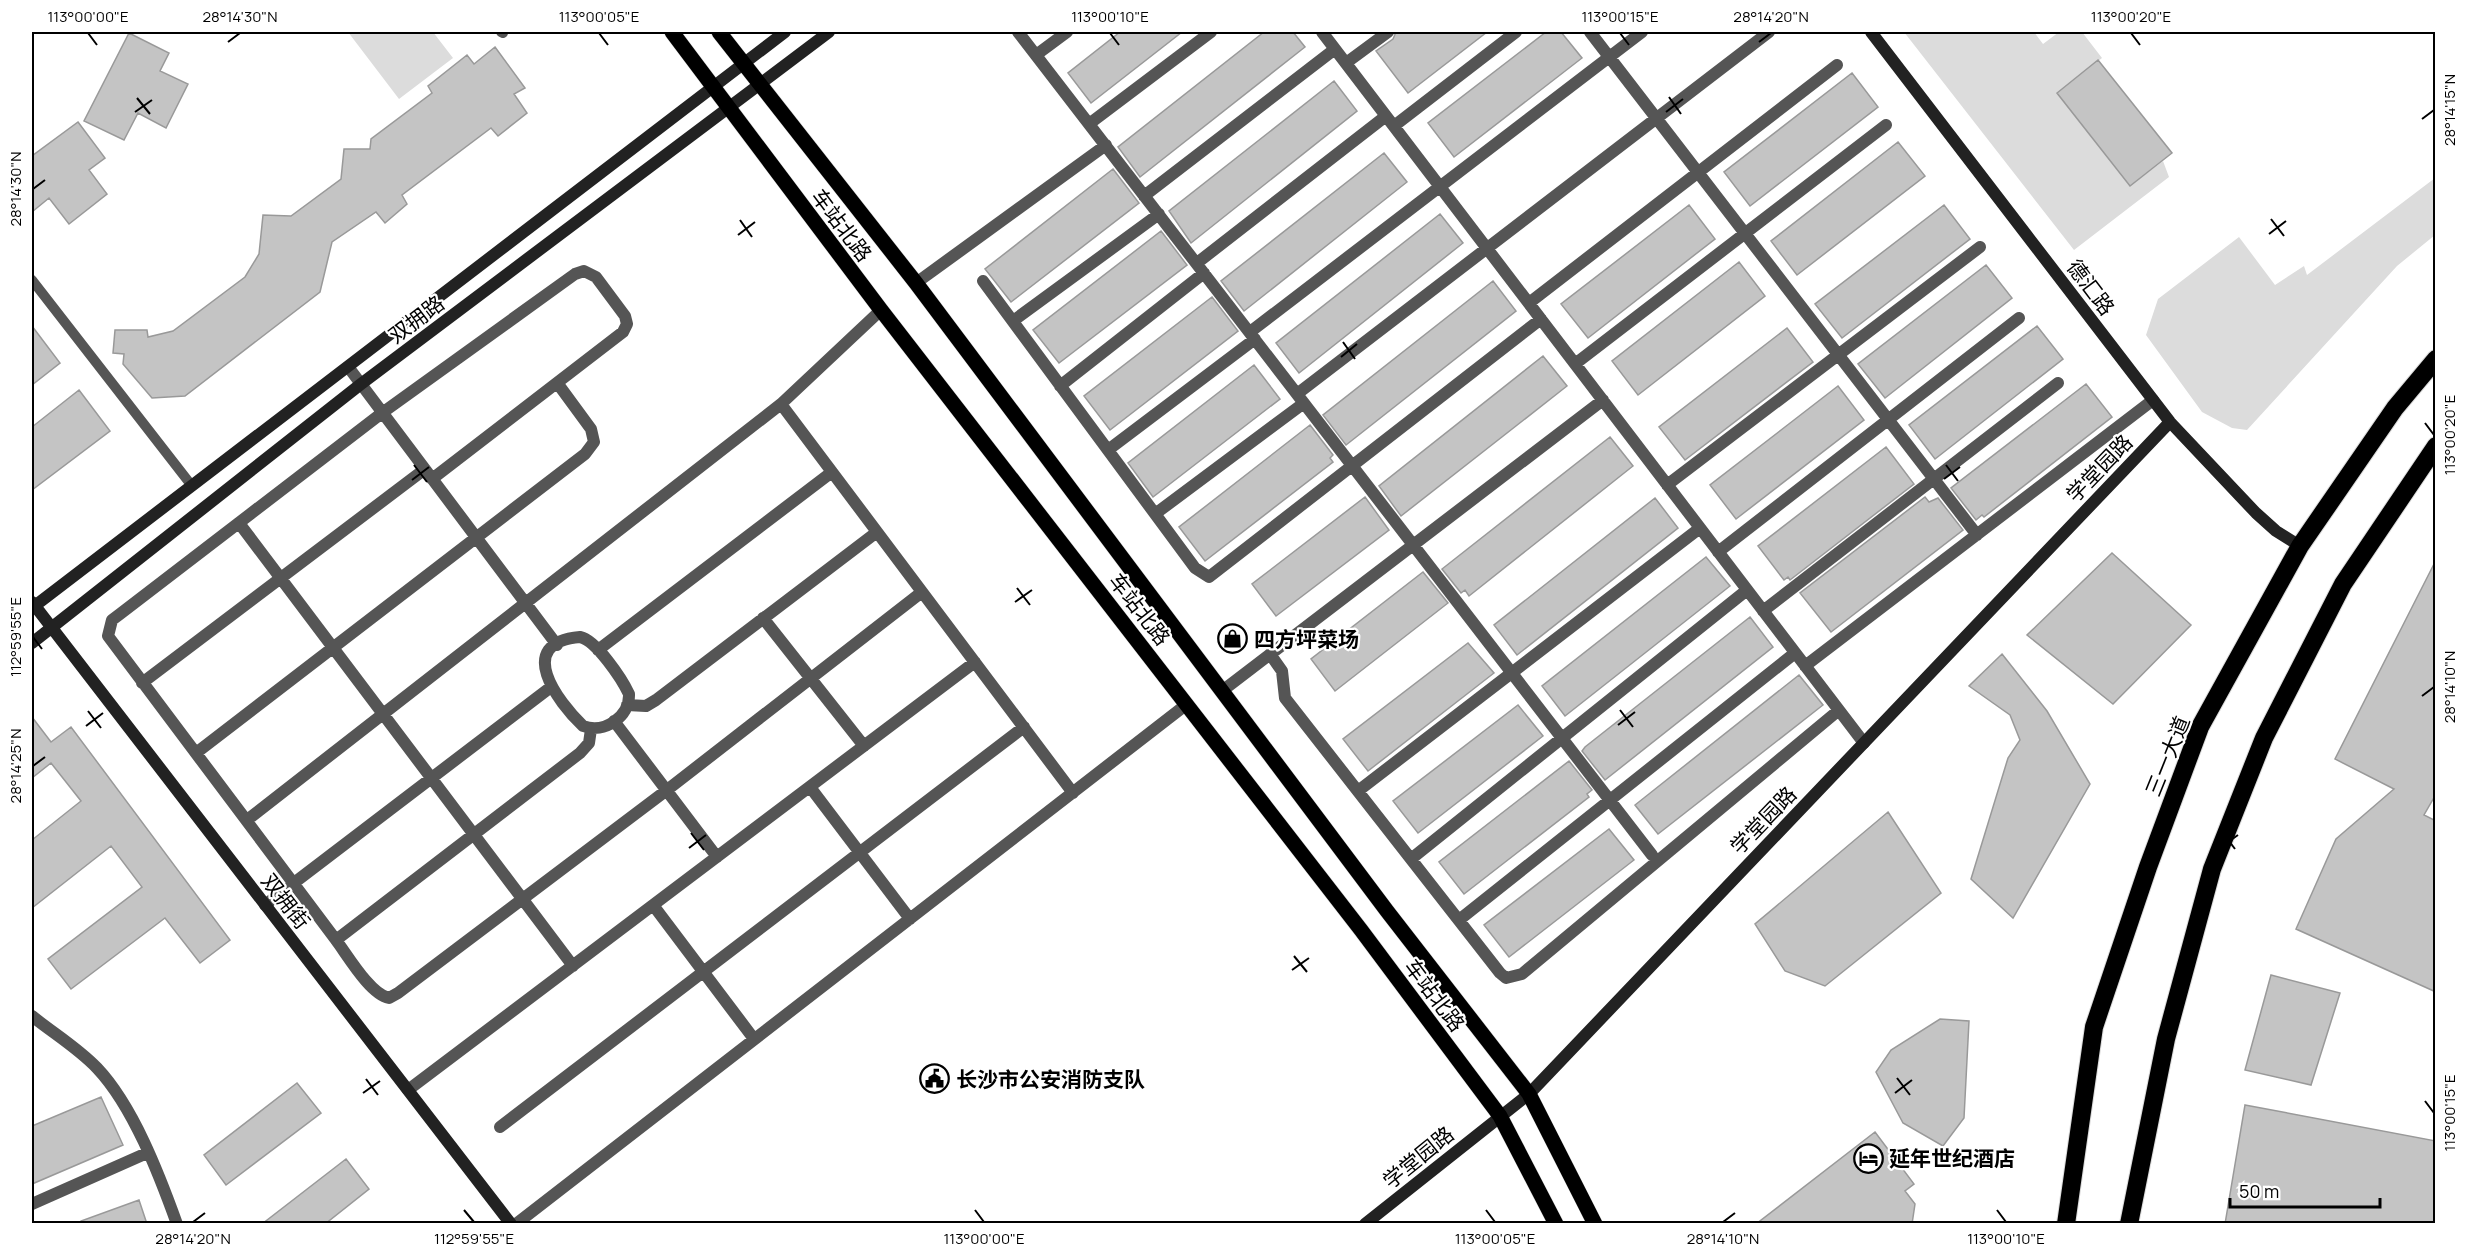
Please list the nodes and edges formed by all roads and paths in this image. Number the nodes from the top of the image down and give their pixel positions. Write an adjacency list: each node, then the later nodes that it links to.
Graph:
1 (672, 32): 22 (main road, 车站北路)
2 (719, 32): 19 (main road, 车站北路)
3 (785, 32): 19 (street, 双拥路)
4 (829, 32): 21 (street, 双拥路)
5 (1018, 32): 16 (street)
6 (1067, 32): 16 (street)
7 (1211, 32): 26 (street)
8 (1322, 32): 15 (street)
9 (1388, 32): 18 (street)
10 (1516, 32): 25 (street)
11 (1590, 32): 17 (street)
12 (1642, 32): 17 (street)
13 (1769, 32): 24 (street)
14 (1871, 32): 56 (street, 德汇路)
15 (1335, 49): 18 (street); 31 (street)
16 (1036, 55): 26 (street)
17 (1610, 56): 24 (street); 30 (street)
18 (1346, 63): 25 (street)
19 (743, 65): 21 (main road, 车站北路); 22 (street, 双拥路)
20 (1837, 65): 29 (street)
21 (759, 86): 23 (street, 双拥路); 39 (main road, 车站北路)
22 (713, 87): 23 (main road, 车站北路); 49 (street, 双拥路)
23 (729, 110): 41 (main road, 车站北路); 50 (street, 双拥路)
24 (1657, 118): 29 (street); 35 (street)
25 (1390, 121): 30 (street); 36 (street)
26 (1089, 124): 28 (street)
27 (1886, 125): 33 (street)
28 (1106, 145): 31 (street); 39 (street)
29 (1698, 172): 33 (street); 40 (street)
30 (1439, 186): 35 (street); 45 (street)
31 (1144, 196): 32 (street)
32 (1159, 214): 36 (street); 44 (street)
33 (1745, 233): 46 (street); 48 (street)
34 (1980, 247): 46 (street)
35 (1487, 248): 40 (street); 54 (street)
36 (1200, 268): 45 (street); 53 (street)
37 (32, 280): 68 (lane)
38 (983, 282): 44 (street)
39 (916, 283): 98 (main road, 车站北路)
40 (1529, 303): 43 (street)
41 (881, 310): 57 (street); 99 (main road, 车站北路)
42 (2019, 318): 59 (street)
43 (1541, 319): 48 (street); 63 (street)
44 (1013, 321): 53 (street)
45 (1252, 336): 54 (street); 62 (street)
46 (1838, 354): 59 (street); 67 (street)
47 (2436, 359): 76 (highway, 三一大道)
48 (1575, 364): 55 (street)
49 (349, 368): 50 (street); 68 (street, 双拥路)
50 (361, 384): 58 (street); 85 (street, 双拥路)
51 (558, 384): 58 (street); 65 (street); 74 (street)
52 (2058, 384): 66 (street)
53 (1060, 386): 62 (street)
54 (1300, 398): 63 (street); 69 (street)
55 (1603, 400): 67 (street); 75 (street)
56 (2153, 400): 60 (street, 德汇路); 73 (street)
57 (780, 404): 64 (street); 81 (street)
58 (382, 413): 65 (street); 70 (street)
59 (1888, 420): 66 (street); 77 (street)
60 (2170, 422): 76 (street, 德汇路); 107 (street, 学堂园路)
61 (2436, 446): 146 (highway)
62 (1108, 450): 69 (street)
63 (1353, 467): 69 (street); 75 (street)
64 (832, 472): 72 (street); 89 (street)
65 (428, 474): 74 (street); 78 (street)
66 (1934, 479): 73 (street); 83 (street)
67 (1667, 485): 71 (street)
68 (192, 486): 82 (street, 双拥路)
69 (1155, 514)
70 (239, 523): 78 (street); 96 (street)
71 (1700, 528): 77 (street); 94 (street)
72 (877, 532): 80 (street); 84 (street)
73 (1977, 535): 93 (street)
74 (476, 537): 81 (street); 88 (street)
75 (1413, 545): 91 (street); 94 (street)
76 (2300, 546): 145 (highway, 三一大道)
77 (1718, 552): 79 (street)
78 (280, 578): 88 (street); 96 (street)
79 (1747, 590): 83 (street); 106 (street)
80 (922, 592): 92 (street); 95 (street)
81 (526, 604): 87 (street); 102 (street)
82 (32, 605): 85 (street, 双拥街)
83 (1763, 611): 90 (street)
84 (763, 618): 95 (street); 100 (street)
85 (51, 629): 86 (street, 双拥路); 124 (street, 双拥街)
86 (32, 643)
87 (557, 645): 89 (street); 97 (street)
88 (333, 647): 102 (street); 109 (street)
89 (598, 650): 100 (street)
90 (1795, 653): 93 (street); 115 (street)
91 (1270, 654): 98 (street); 113 (street)
92 (975, 662): 104 (street); 108 (street)
93 (1805, 666): 101 (street)
94 (1512, 673): 106 (street); 113 (street)
95 (811, 678): 108 (street); 112 (street)
96 (142, 683): 109 (street)
97 (551, 687): 105 (street); 110 (street)
98 (1222, 692): 134 (main road, 车站北路)
99 (1187, 704): 114 (street); 135 (main road, 车站北路)
100 (627, 705): 103 (street)
101 (1839, 710): 107 (street); 127 (street)
102 (383, 715): 110 (street); 116 (street)
103 (615, 721): 105 (street); 112 (street)
104 (1024, 727): 114 (street); 118 (street)
105 (591, 729): 117 (street)
106 (1562, 737): 115 (street); 121 (street)
107 (1864, 743): 134 (street, 学堂园路)
108 (864, 746): 111 (street)
109 (196, 753): 116 (street)
110 (431, 778): 117 (street); 122 (street)
111 (810, 787): 118 (street); 120 (street)
112 (667, 790): 120 (street); 123 (street)
113 (1358, 791): 121 (street)
114 (1073, 793): 126 (street)
115 (1610, 800): 119 (street); 127 (street)
116 (247, 820): 122 (street)
117 (474, 835): 123 (street); 128 (street)
118 (861, 854): 126 (street); 130 (street)
119 (1652, 855)
120 (717, 857): 125 (street)
121 (1411, 859): 127 (street)
122 (293, 884): 124 (street); 128 (street)
123 (522, 899): 128 (street); 129 (street)
124 (265, 905): 133 (street, 双拥街)
125 (653, 905): 129 (street); 130 (street)
126 (910, 919): 132 (street)
127 (1460, 920)
128 (336, 940)
129 (573, 966): 133 (street)
130 (704, 972): 132 (street); 136 (street)
131 (32, 1016): 137 (street)
132 (754, 1039): 141 (street)
133 (408, 1090): 140 (street, 双拥街)
134 (1529, 1094): 135 (street, 学堂园路); 144 (main road, 车站北路)
135 (1500, 1116): 142 (street, 学堂园路); 143 (main road, 车站北路)
136 (500, 1127)
137 (147, 1153): 138 (street); 139 (street)
138 (32, 1204)
139 (177, 1224)
140 (511, 1224)
141 (516, 1224)
142 (1365, 1224)
143 (1556, 1224)
144 (1595, 1224)
145 (2066, 1224)
146 (2129, 1224)

